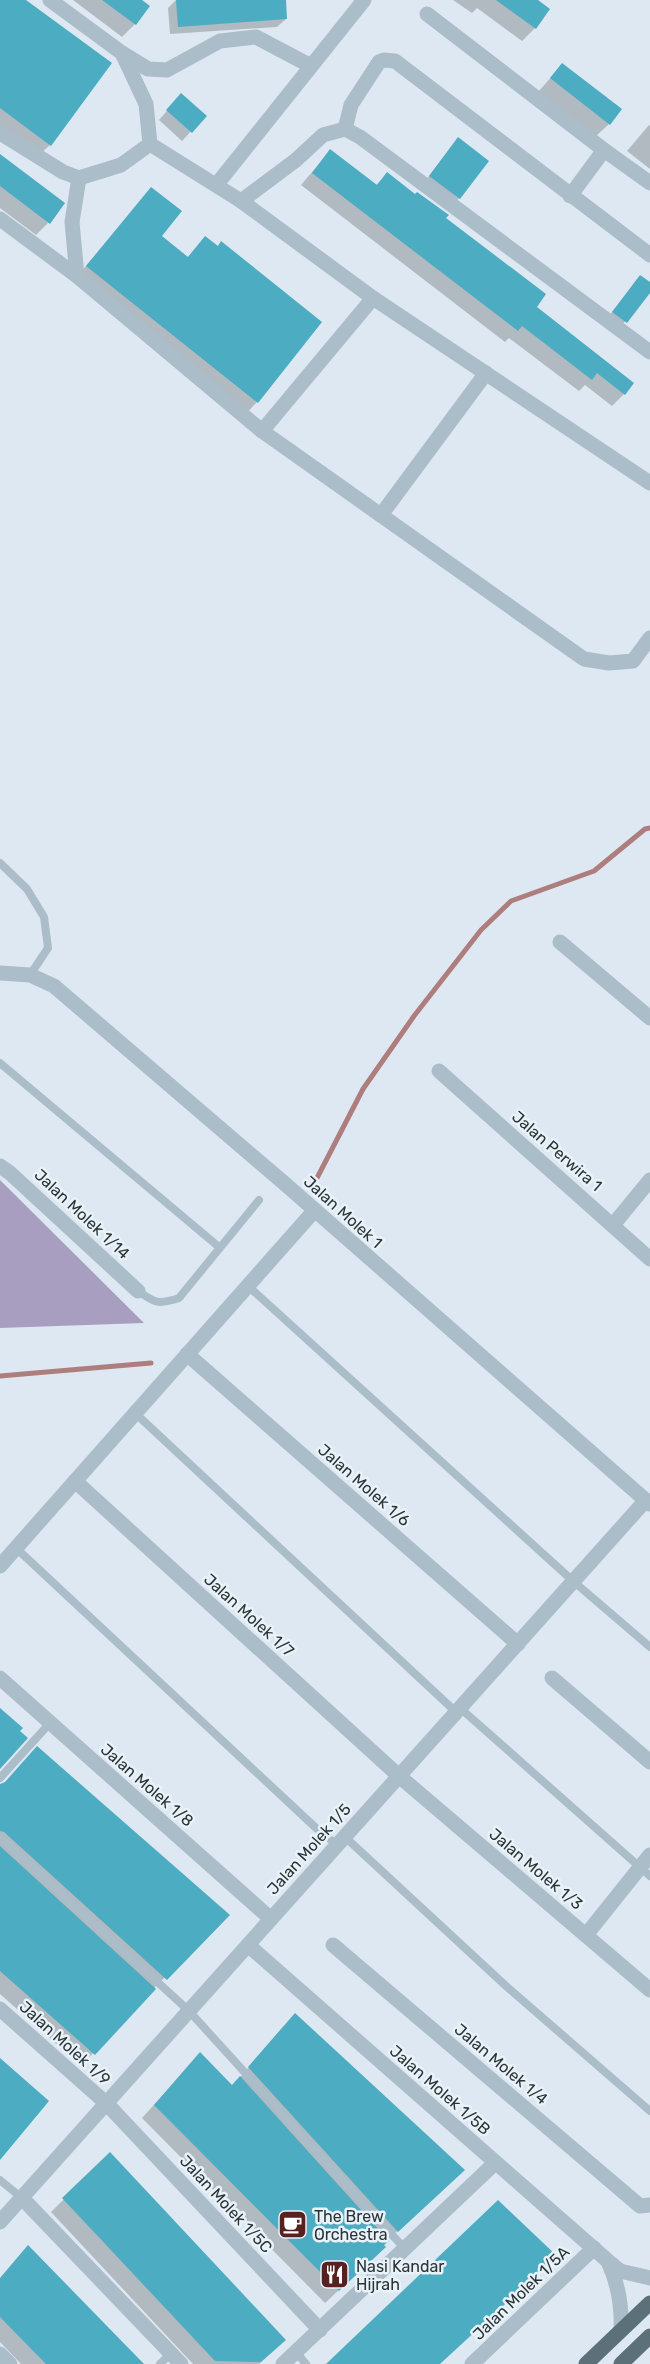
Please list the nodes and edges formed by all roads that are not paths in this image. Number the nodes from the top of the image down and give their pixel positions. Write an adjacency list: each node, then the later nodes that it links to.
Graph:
1 (50, 0): 4 (street)
2 (364, 0): 5 (street)
3 (427, 14): 9 (street)
4 (122, 53): 5 (street); 8 (street)
5 (311, 66): 12 (street)
6 (345, 129): 13 (street); 14 (street); 19 (street)
7 (0, 133): 10 (street)
8 (150, 144): 10 (street); 12 (street)
9 (604, 150): 11 (street); 13 (street)
10 (79, 178): 17 (street)
11 (650, 183)
12 (217, 184): 14 (street)
13 (570, 196): 16 (street)
14 (241, 201): 18 (street)
15 (0, 219): 17 (street)
16 (650, 255)
17 (77, 276): 21 (street)
18 (373, 298): 20 (street); 21 (street)
19 (650, 352)
20 (486, 373): 22 (street); 23 (street)
21 (262, 431): 23 (street)
22 (650, 483)
23 (381, 515): 24 (street)
24 (650, 638)
25 (0, 863): 28 (lane)
26 (560, 942): 29 (street)
27 (0, 973): 28 (street, Jalan Molek 1)
28 (30, 975): 35 (street, Jalan Molek 1)
29 (650, 1018)
30 (0, 1063): 37 (lane)
31 (439, 1071): 36 (street, Jalan Perwira 1)
32 (0, 1166): 40 (street, Jalan Molek 1/14)
33 (650, 1180): 36 (street)
34 (259, 1200): 37 (lane)
35 (314, 1211): 39 (street); 44 (street, Jalan Molek 1)
36 (613, 1225): 38 (street, Jalan Perwira 1)
37 (219, 1247): 40 (lane)
38 (650, 1259)
39 (248, 1286): 41 (street); 47 (lane)
40 (138, 1291)
41 (187, 1354): 42 (street); 48 (street, Jalan Molek 1/6)
42 (135, 1413): 43 (street); 52 (lane)
43 (75, 1481): 45 (street); 55 (street, Jalan Molek 1/7)
44 (648, 1502): 47 (street, Jalan Molek 1/5)
45 (16, 1548): 46 (street); 58 (lane)
46 (0, 1566)
47 (573, 1581): 48 (street, Jalan Molek 1/5); 49 (lane)
48 (518, 1644): 52 (street, Jalan Molek 1/5)
49 (650, 1647)
50 (0, 1678): 53 (street, Jalan Molek 1/8)
51 (552, 1678): 54 (street)
52 (458, 1710): 55 (street, Jalan Molek 1/5); 60 (lane)
53 (50, 1723): 56 (lane); 61 (street, Jalan Molek 1/8)
54 (650, 1762)
55 (399, 1776): 58 (street, Jalan Molek 1/5); 62 (street, Jalan Molek 1/3)
56 (0, 1778)
57 (0, 1837): 67 (lane)
58 (341, 1841): 61 (street, Jalan Molek 1/5); 69 (lane)
59 (650, 1854): 60 (street)
60 (645, 1872): 62 (street)
61 (271, 1919): 63 (street, Jalan Molek 1/5)
62 (586, 1935): 65 (street, Jalan Molek 1/3)
63 (248, 1944): 67 (street, Jalan Molek 1/5); 70 (street, Jalan Molek 1/5B)
64 (333, 1945): 73 (street, Jalan Molek 1/4)
65 (650, 1990)
66 (0, 2009): 68 (street, Jalan Molek 1/9)
67 (189, 2011): 68 (street, Jalan Molek 1/5); 76 (lane)
68 (106, 2103): 72 (street, Jalan Molek 1/5); 80 (street, Jalan Molek 1/5C)
69 (650, 2111)
70 (495, 2163): 75 (street, Jalan Molek 1/5B); 76 (street)
71 (0, 2180): 72 (lane)
72 (22, 2198): 74 (street, Jalan Molek 1/5); 85 (street)
73 (649, 2205)
74 (0, 2222)
75 (594, 2248): 77 (street, Jalan Molek 1/5B); 88 (street, Jalan Molek 1/5A)
76 (405, 2249): 80 (street)
77 (608, 2261): 78 (street, Jalan Molek 1/5B); 81 (street, Jalan Molek 1/5B)
78 (650, 2278)
79 (650, 2303): 81 (main road)
80 (320, 2330): 84 (street)
81 (621, 2330): 89 (main road)
82 (650, 2336): 90 (main road)
83 (0, 2354): 86 (street)
84 (301, 2358): 87 (street)
85 (170, 2361)
86 (10, 2364)
87 (284, 2364)
88 (472, 2364)
89 (586, 2364)
90 (621, 2364)

